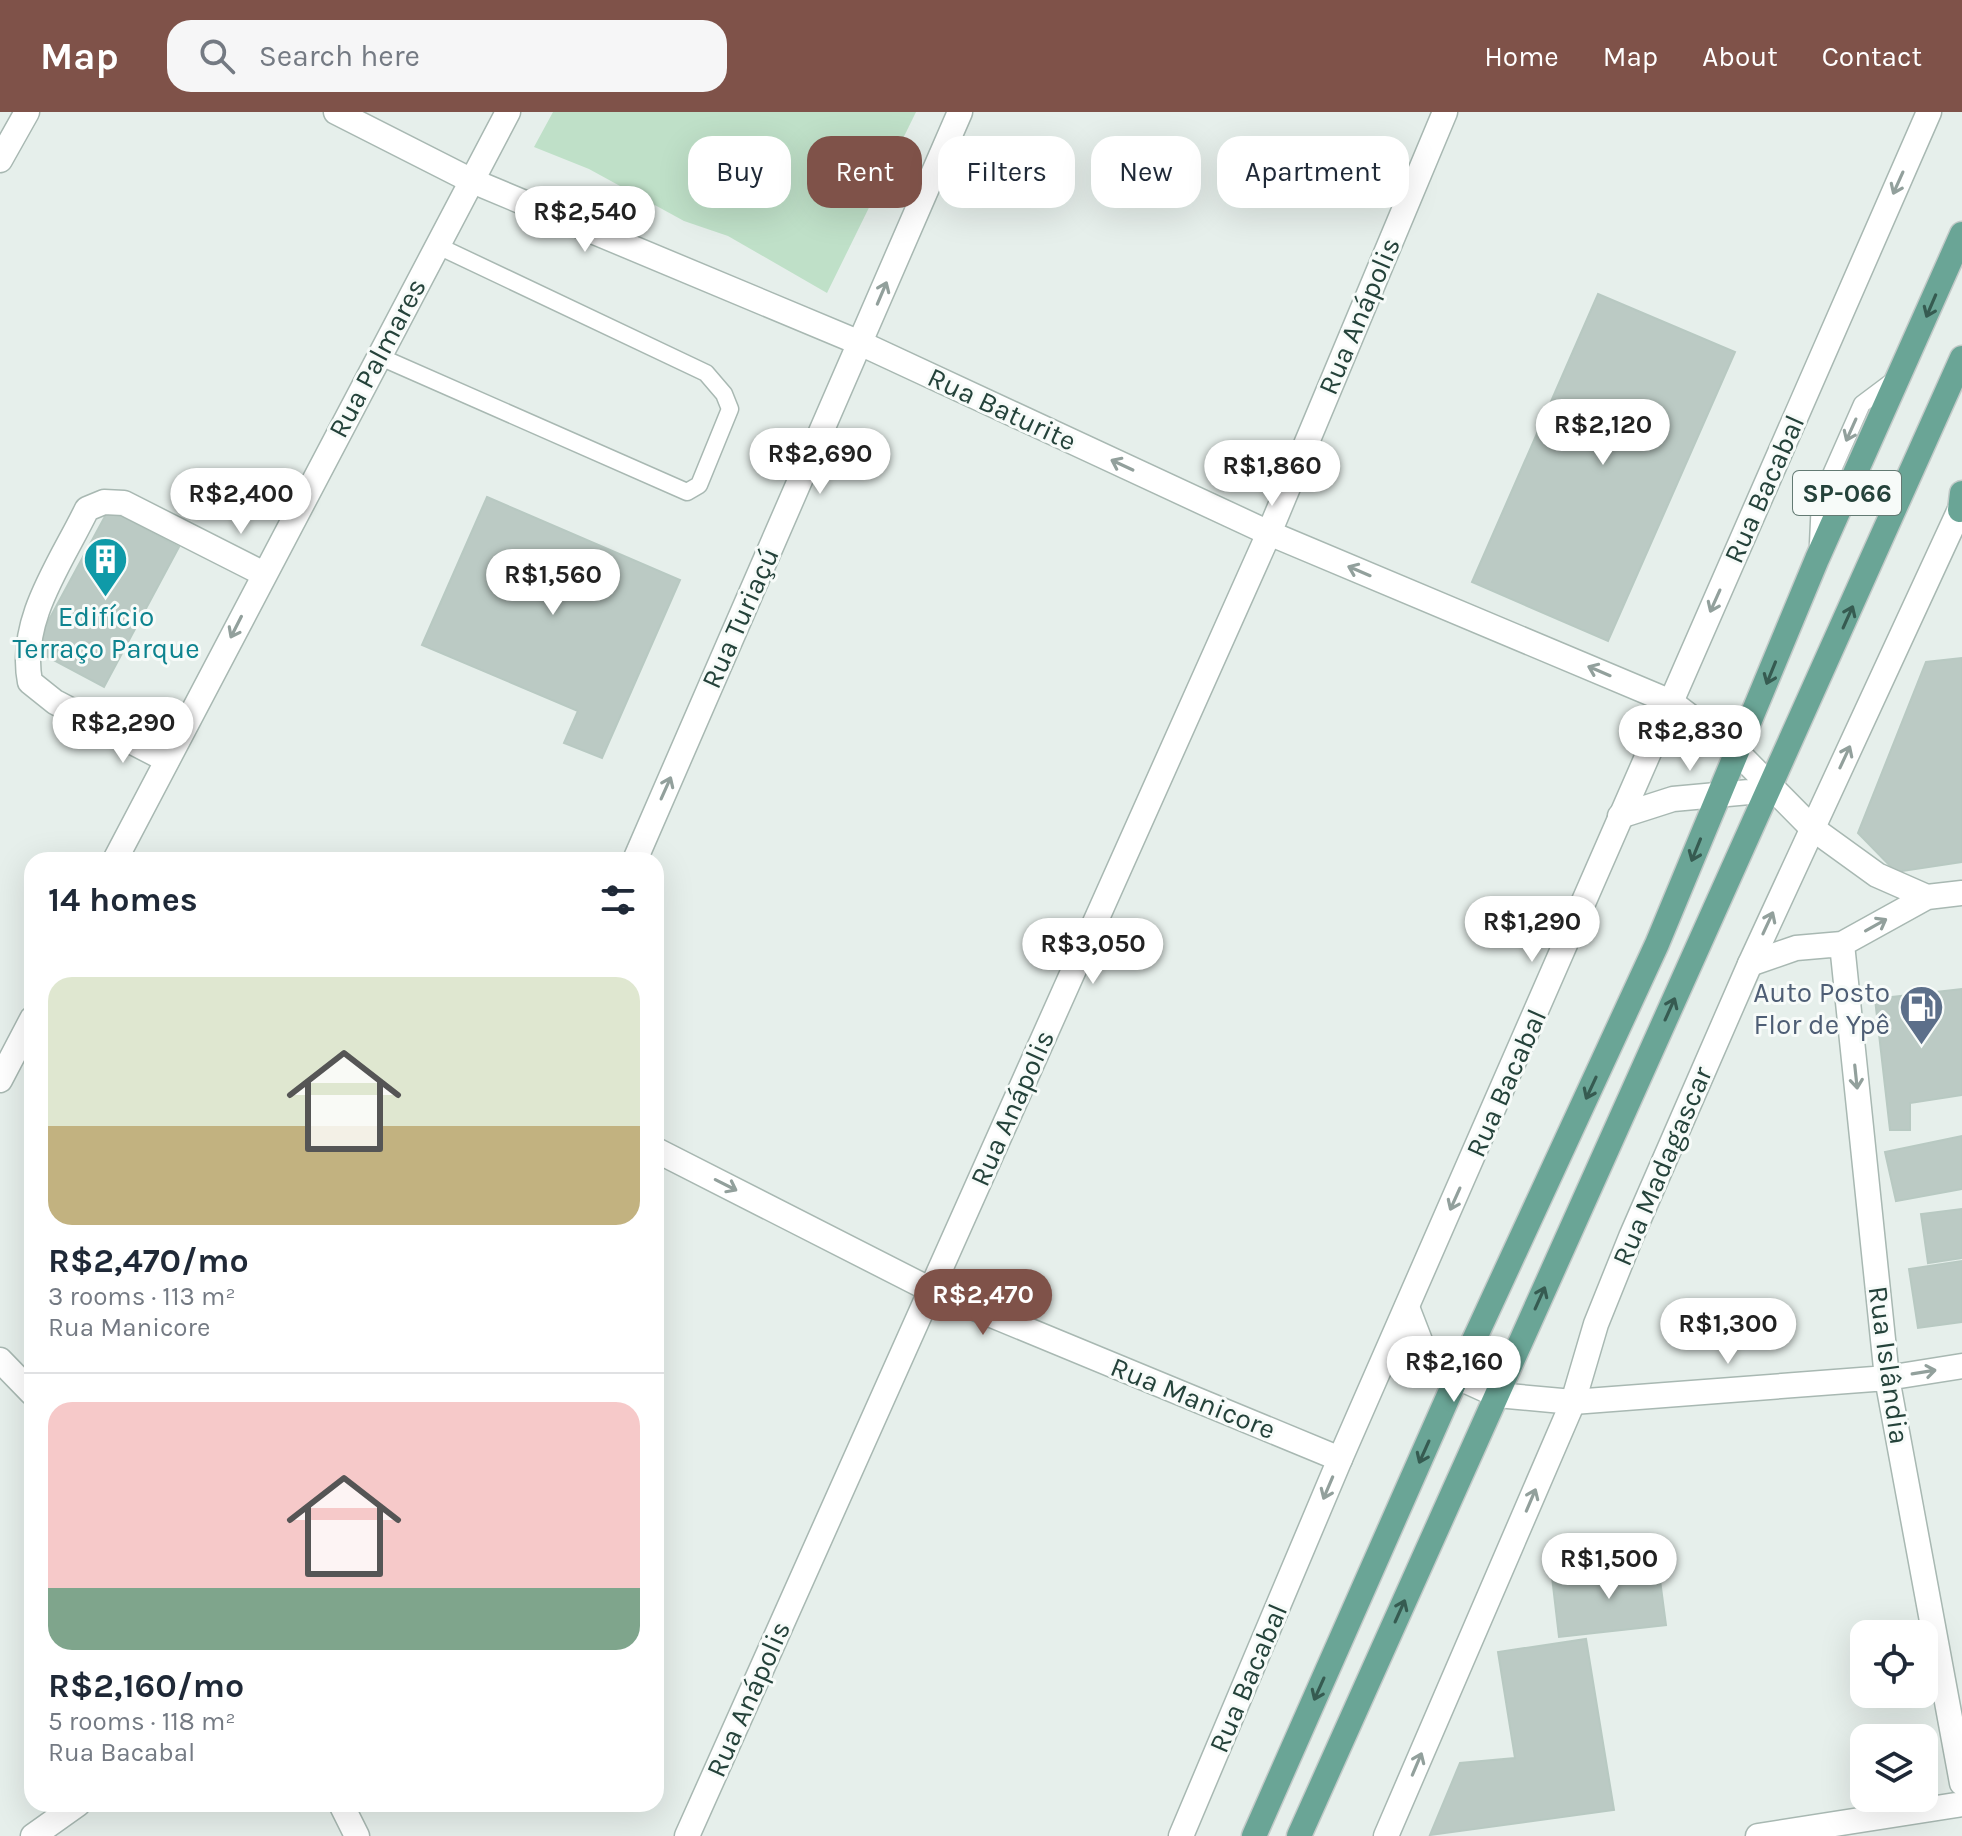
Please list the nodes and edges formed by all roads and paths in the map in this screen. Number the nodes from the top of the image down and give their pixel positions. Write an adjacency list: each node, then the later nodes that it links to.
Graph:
1 (27, 112): 7 (street)
2 (336, 112): 8 (street, Rua Baturite)
3 (508, 112): 8 (street, Rua Palmares)
4 (960, 112): 11 (street, Rua Turiaçú, one-way to 4)
5 (1445, 112): 15 (street, Rua Anápolis)
6 (1929, 112): 17 (street, Rua Bacabal, one-way to 17)
7 (0, 160)
8 (470, 180): 10 (street, Rua Palmares); 11 (street, Rua Baturite)
9 (1962, 234): 18 (main road, SP-066, one-way to 18)
10 (436, 245): 12 (street, Rua Palmares); 12 (lane)
11 (860, 343): 15 (street, Rua Baturite, one-way to 11); 25 (street, Rua Turiaçú, one-way to 11)
12 (378, 356): 16 (street, Rua Palmares)
13 (1962, 358): 20 (main road, SP-066, one-way to 13)
14 (1961, 503): 23 (street, Rua Madagascar, one-way to 14)
15 (1269, 533): 17 (street, Rua Baturite, one-way to 15); 33 (street, Rua Anápolis)
16 (264, 574): 19 (street, Rua Palmares, one-way to 19); 19 (street)
17 (1671, 702): 18 (street, Rua Baturite); 22 (street, Rua Bacabal)
18 (1738, 753): 20 (street, Rua Baturite); 21 (main road, SP-066)
19 (167, 760): 24 (street, Rua Palmares)
20 (1771, 790): 21 (street); 23 (street, Rua Baturite); 40 (main road, SP-066, one-way to 20)
21 (1719, 794): 22 (street); 38 (main road, SP-066, one-way to 38)
22 (1620, 816): 34 (street, Rua Bacabal, one-way to 34)
23 (1812, 828): 27 (street, Rua Baturite); 29 (street, Rua Madagascar, one-way to 23)
24 (119, 852)
25 (638, 852)
26 (1962, 893): 27 (street)
27 (1927, 897): 28 (street, one-way to 27)
28 (1842, 944): 29 (street); 37 (street, Rua Islândia, one-way to 37)
29 (1750, 964): 41 (street, Rua Madagascar)
30 (24, 1034): 31 (street)
31 (0, 1080)
32 (664, 1154): 33 (street, Rua Manicore, one-way to 33)
33 (931, 1290): 42 (street, Rua Manicore); 49 (street, Rua Anápolis)
34 (1407, 1307): 38 (street); 42 (street, Rua Bacabal)
35 (0, 1360): 39 (street)
36 (1962, 1366): 37 (street, one-way to 36)
37 (1887, 1378): 41 (street); 43 (street, Rua Islândia)
38 (1456, 1379): 40 (street); 51 (main road, SP-066, one-way to 51)
39 (24, 1385)
40 (1497, 1395): 41 (street); 52 (main road, SP-066, one-way to 40)
41 (1573, 1402): 53 (street, Rua Madagascar, one-way to 41)
42 (1340, 1459): 50 (street, Rua Bacabal, one-way to 50)
43 (1962, 1783)
44 (1962, 1804): 54 (street)
45 (67, 1812): 47 (street)
46 (345, 1812): 48 (street)
47 (33, 1836)
48 (357, 1836)
49 (687, 1836)
50 (1181, 1836)
51 (1254, 1836)
52 (1299, 1836)
53 (1386, 1836)
54 (1758, 1836)

